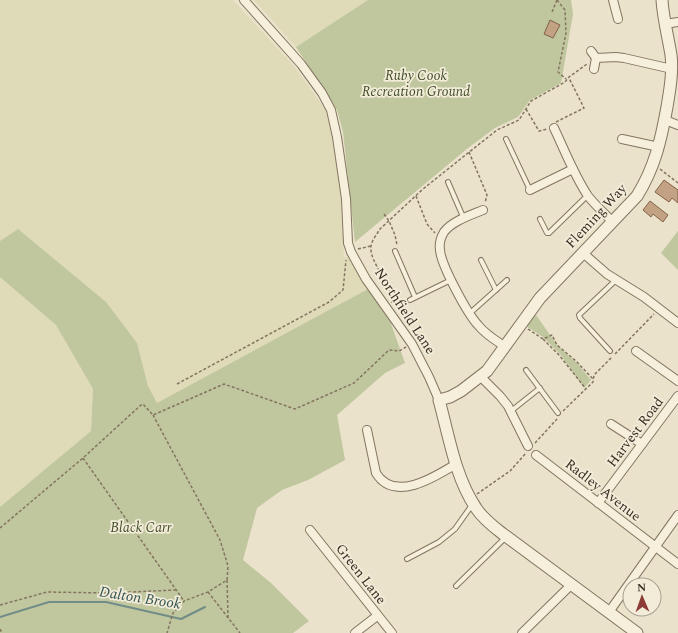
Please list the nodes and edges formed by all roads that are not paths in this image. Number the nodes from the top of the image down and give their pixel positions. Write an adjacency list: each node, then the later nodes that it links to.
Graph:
1 (244, 0): 42 (street, Northfield Lane)
2 (613, 0): 4 (street)
3 (662, 0): 6 (street, Fleming Way)
4 (618, 19)
5 (678, 22): 6 (street)
6 (665, 24): 8 (street, Fleming Way)
7 (594, 69): 8 (street)
8 (672, 69): 9 (street, Fleming Way)
9 (665, 120): 10 (street); 14 (street, Fleming Way)
10 (678, 125)
11 (554, 128): 15 (street)
12 (622, 138): 14 (street)
13 (506, 139): 17 (lane)
14 (659, 147): 22 (street, Fleming Way)
15 (573, 169): 17 (street); 18 (street)
16 (448, 182): 20 (lane)
17 (530, 190)
18 (588, 195): 21 (lane); 22 (street)
19 (484, 210): 20 (street)
20 (464, 219): 26 (street)
21 (540, 219)
22 (612, 221): 24 (street, Fleming Way)
23 (395, 251): 30 (lane)
24 (583, 253): 28 (street); 34 (street, Fleming Way)
25 (480, 260): 29 (lane)
26 (452, 280): 30 (lane); 32 (street)
27 (508, 280): 29 (lane)
28 (616, 280): 33 (street); 35 (lane)
29 (496, 290): 32 (lane)
30 (415, 297): 31 (lane)
31 (410, 300)
32 (469, 314): 34 (street)
33 (678, 323)
34 (504, 346): 38 (street, Fleming Way)
35 (610, 351)
36 (636, 352): 39 (street)
37 (526, 370): 40 (lane)
38 (481, 377): 42 (street, Fleming Way); 43 (street)
39 (678, 381)
40 (540, 388): 43 (lane); 44 (lane)
41 (678, 396): 47 (street, Harvest Road)
42 (439, 400): 48 (street, Northfield Lane)
43 (510, 412): 50 (street, Radley Avenue)
44 (560, 413)
45 (611, 424): 47 (street)
46 (367, 430): 48 (street)
47 (642, 444): 50 (street, Harvest Road)
48 (456, 464): 49 (street, Northfield Lane)
49 (472, 500): 53 (street, Northfield Lane); 55 (lane)
50 (598, 503): 54 (street, Radley Avenue)
51 (678, 515): 54 (street)
52 (310, 530): 60 (street, Green Lane)
53 (506, 537): 57 (street, Northfield Lane); 58 (lane)
54 (655, 547): 56 (street, Radley Avenue); 59 (street)
55 (407, 559)
56 (678, 564)
57 (572, 585): 59 (street, Northfield Lane); 63 (street)
58 (456, 586)
59 (609, 612): 64 (street, Northfield Lane)
60 (377, 616): 61 (street); 62 (street, Green Lane)
61 (355, 633)
62 (392, 633)
63 (522, 633)
64 (637, 633)

